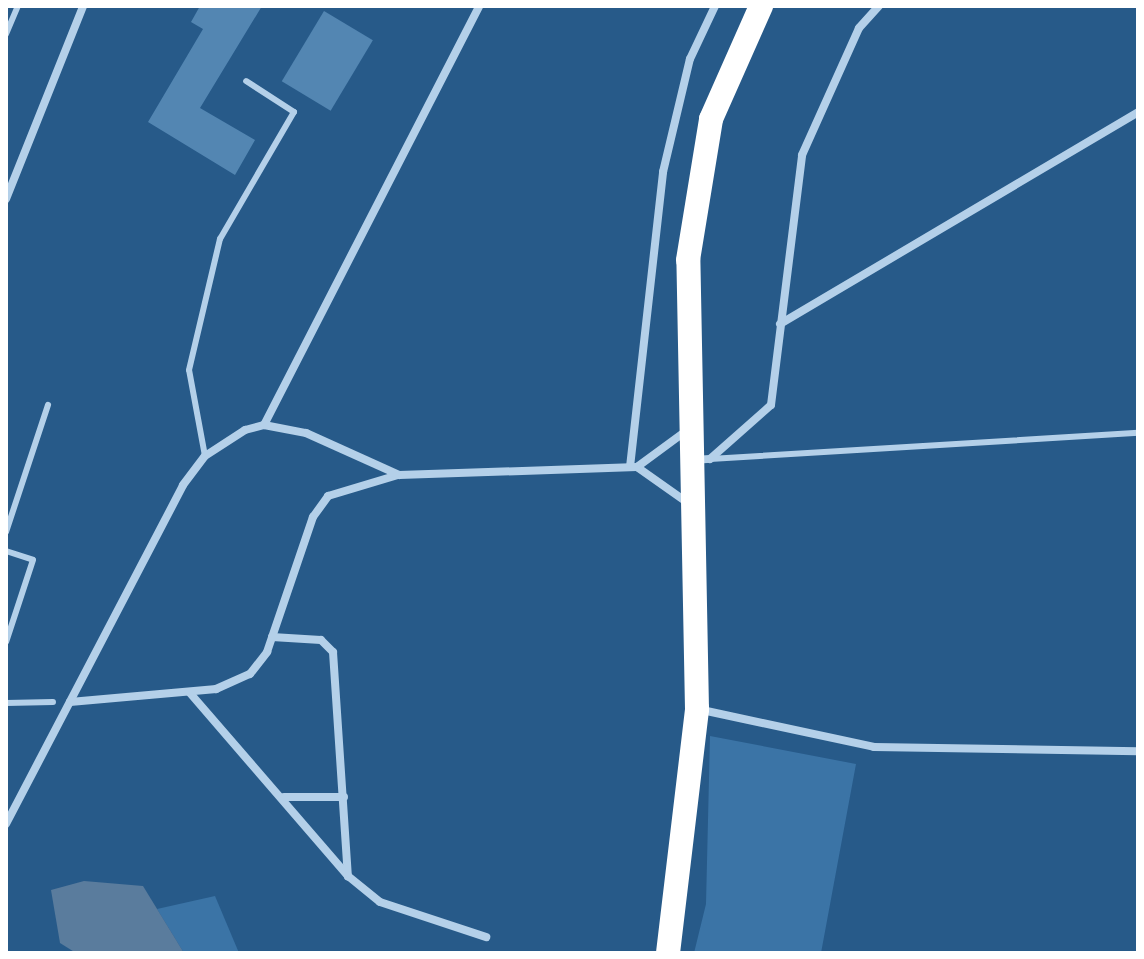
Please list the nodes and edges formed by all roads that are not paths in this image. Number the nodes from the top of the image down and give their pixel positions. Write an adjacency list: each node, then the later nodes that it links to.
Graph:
1 (18, 6): 7 (lane)
2 (83, 6): 10 (street)
3 (479, 6): 13 (street)
4 (715, 6): 18 (street)
5 (761, 6): 14 (highway)
6 (879, 6): 11 (street)
7 (6, 34)
8 (246, 81): 16 (lane)
9 (1138, 112): 11 (street)
10 (6, 199)
11 (780, 324): 17 (street)
12 (48, 405): 21 (lane)
13 (264, 425): 16 (street); 19 (street)
14 (687, 431): 17 (highway); 18 (street)
15 (1138, 433): 17 (lane)
16 (205, 456): 27 (street)
17 (699, 460): 20 (highway)
18 (634, 467): 19 (street); 20 (street)
19 (399, 475): 23 (street)
20 (689, 504): 29 (highway)
21 (6, 532)
22 (6, 551): 24 (lane)
23 (272, 637): 25 (street); 32 (street)
24 (6, 642)
25 (190, 693): 27 (street); 31 (street)
26 (53, 702): 28 (lane)
27 (70, 702): 33 (street)
28 (6, 703)
29 (697, 709): 30 (street); 36 (highway)
30 (1138, 751)
31 (284, 797): 32 (street); 34 (street)
32 (344, 797): 34 (street)
33 (6, 824)
34 (348, 876): 35 (street)
35 (486, 937)
36 (668, 953)

